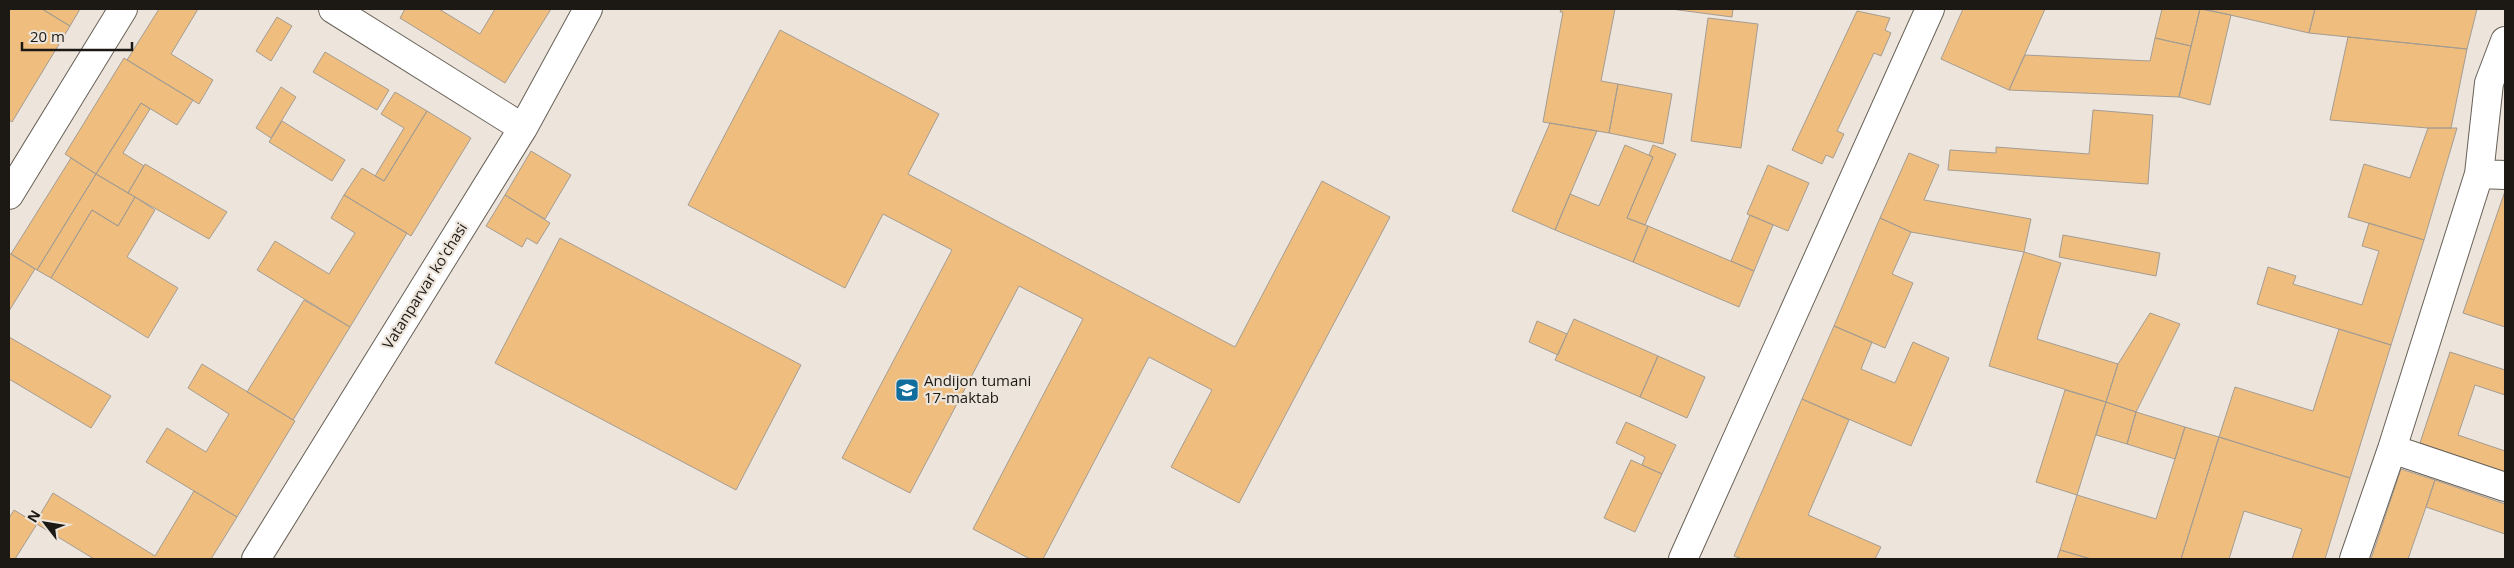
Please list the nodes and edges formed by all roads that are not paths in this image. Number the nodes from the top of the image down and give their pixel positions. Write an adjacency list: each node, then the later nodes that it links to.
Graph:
1 (123, 9): 8 (street)
2 (333, 9): 6 (street)
3 (588, 9): 6 (street, Vatanparvar ko'chasi)
4 (1930, 9): 12 (street)
5 (2505, 41): 7 (street)
6 (523, 128): 11 (street, Vatanparvar ko'chasi)
7 (2492, 174): 9 (street)
8 (9, 196)
9 (2392, 449): 10 (street); 13 (street)
10 (2505, 487)
11 (256, 559)
12 (1683, 559)
13 (2354, 559)

